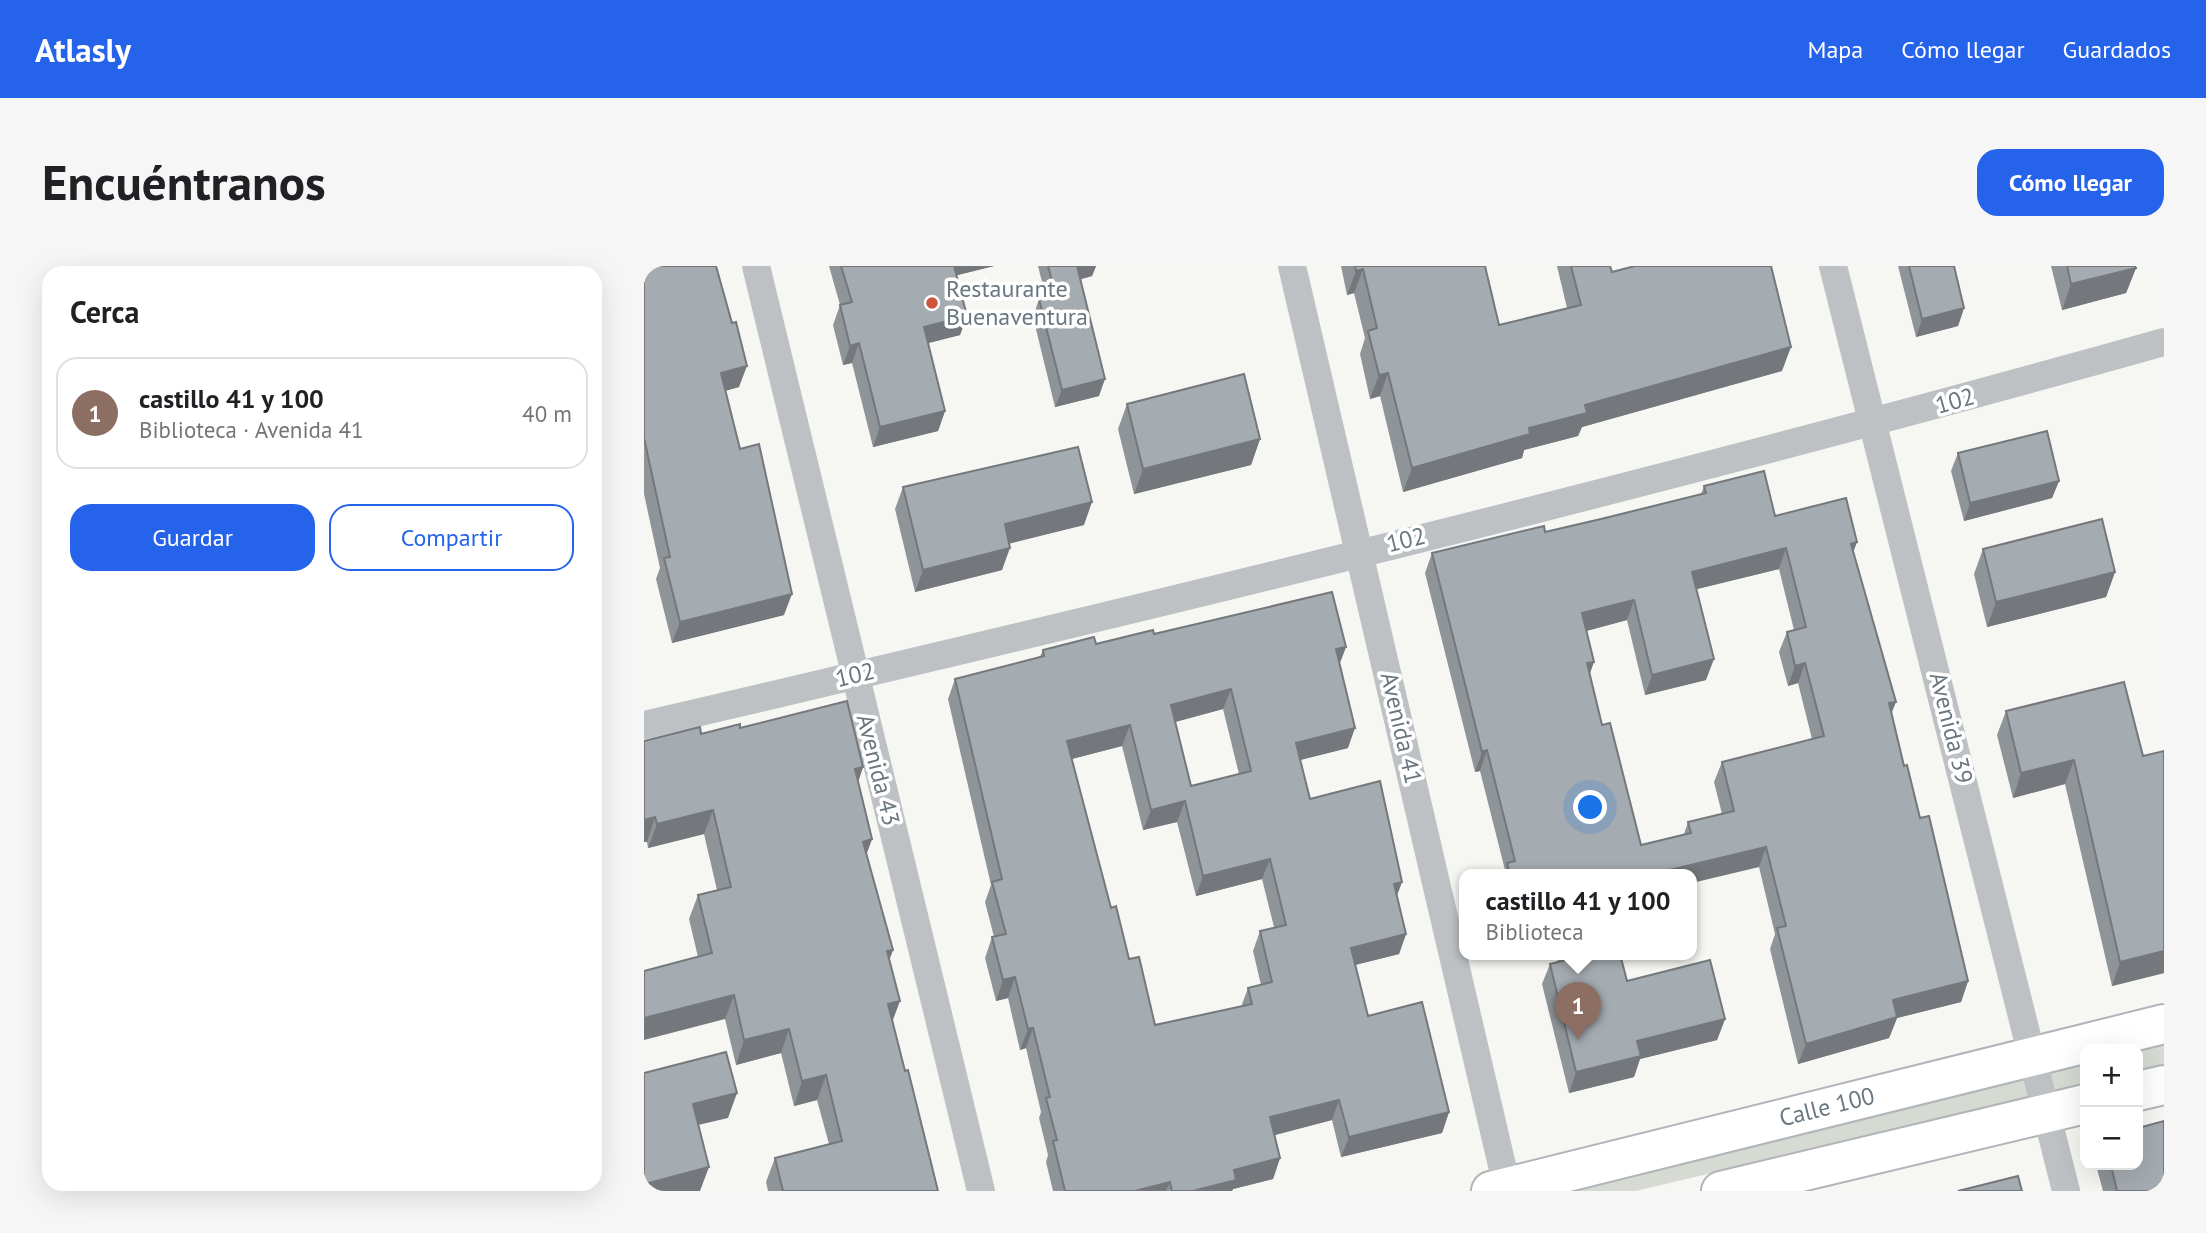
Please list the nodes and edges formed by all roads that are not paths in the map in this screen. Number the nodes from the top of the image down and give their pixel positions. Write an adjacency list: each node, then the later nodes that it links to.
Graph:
1 (756, 266): 7 (street, Avenida 43)
2 (1292, 266): 6 (street, Avenida 41)
3 (1833, 266): 5 (street, Avenida 39)
4 (2164, 342): 5 (street, 102)
5 (1875, 423): 6 (street, 102); 10 (street, Avenida 39)
6 (1360, 551): 7 (street, 102); 15 (street, Avenida 41)
7 (855, 676): 8 (street, 102); 16 (street, Avenida 43)
8 (644, 724)
9 (2164, 1024): 10 (main road, Calle 100)
10 (2033, 1056): 14 (street, Avenida 39); 15 (main road, Calle 100)
11 (2164, 1085): 12 (main road)
12 (2143, 1090)
13 (2080, 1105): 14 (main road)
14 (2047, 1113): 17 (main road); 18 (street, Avenida 39)
15 (1502, 1190)
16 (981, 1191)
17 (1721, 1191)
18 (2066, 1191)

